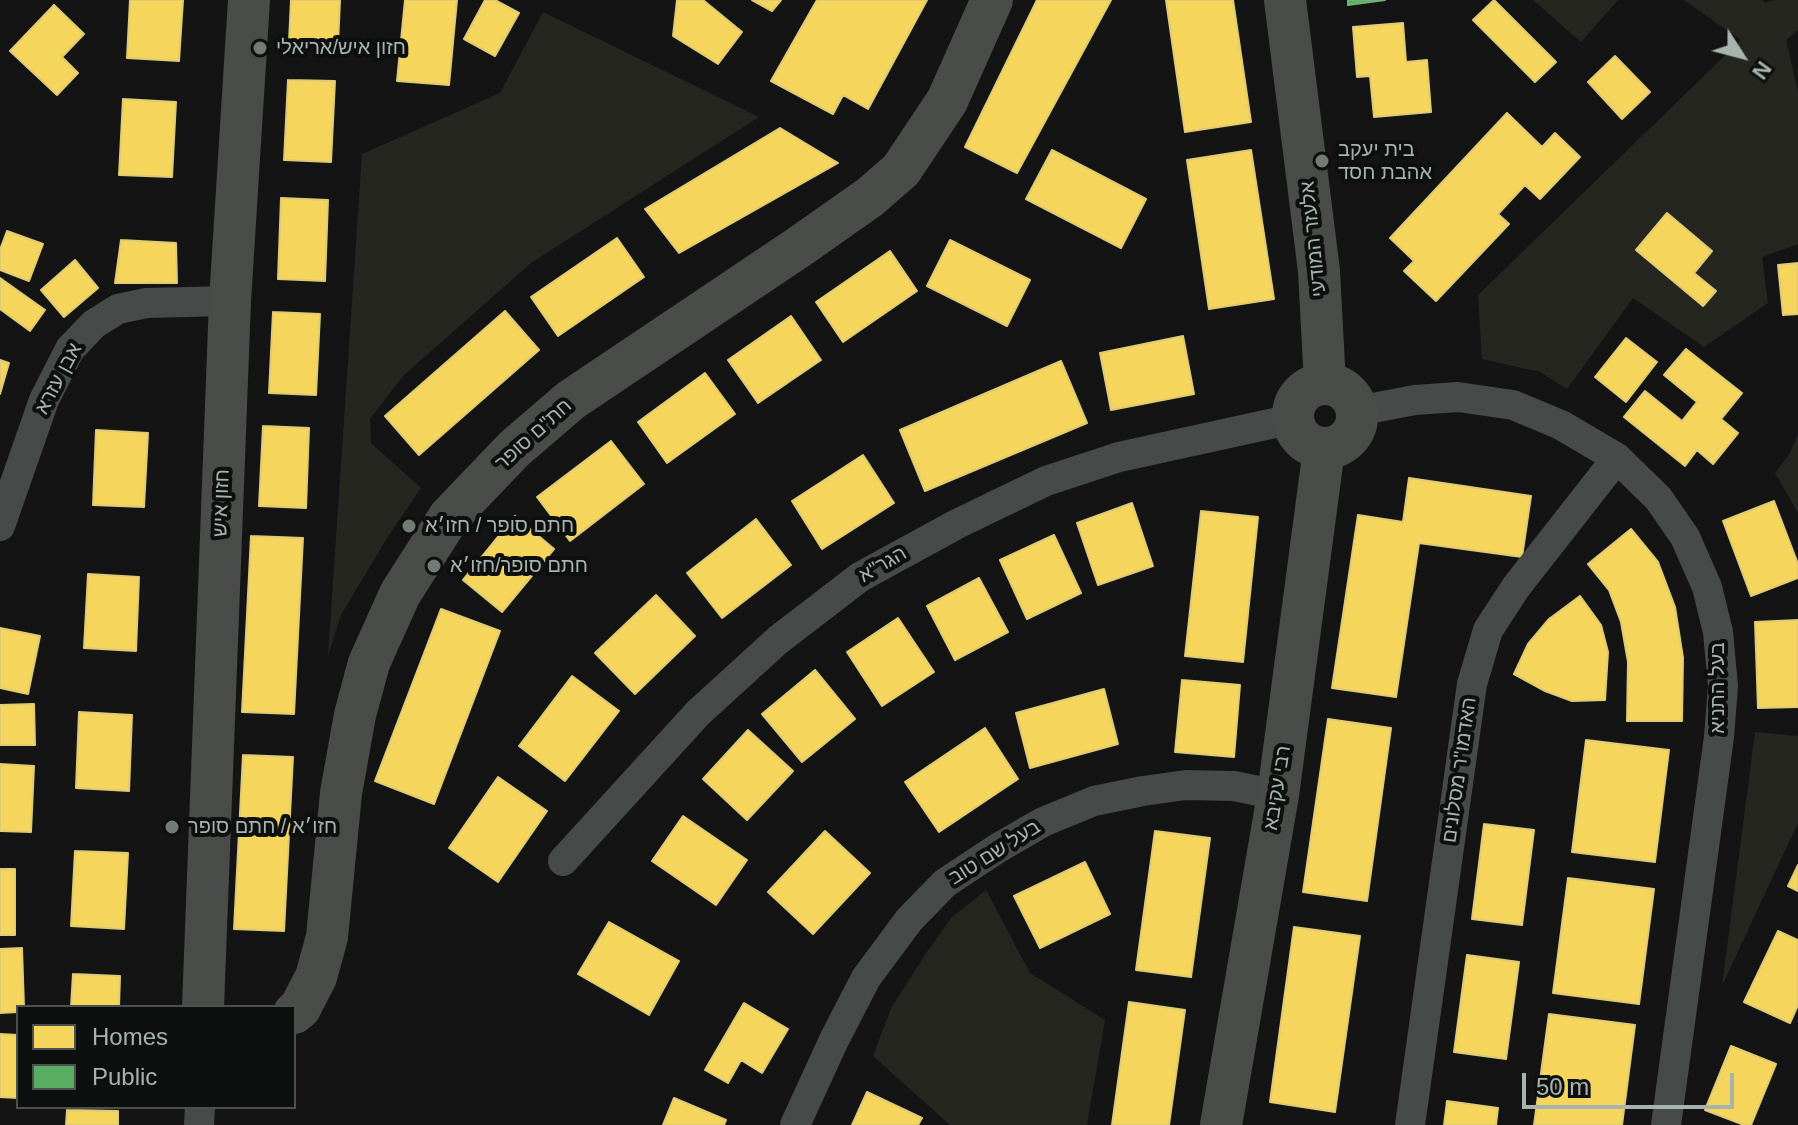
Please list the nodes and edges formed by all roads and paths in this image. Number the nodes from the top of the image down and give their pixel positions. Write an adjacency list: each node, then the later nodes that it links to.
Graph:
1 (249, 0): 4 (street, חזון איש)
2 (992, 0): 14 (street, חת"ם סופר)
3 (1285, 0): 5 (street, אלעזר המודעי)
4 (230, 301): 10 (street, אבן עזרא); 13 (street, חזון איש)
5 (1325, 384): 6 (street); 7 (street)
6 (1357, 411): 8 (street); 9 (street, בעל התניא)
7 (1293, 419): 8 (street); 12 (street, הגר"א)
8 (1324, 449): 11 (street, רבי עקיבא)
9 (1617, 458): 17 (street, האדמו"ר מסלונים); 18 (street, בעל התניא)
10 (0, 526)
11 (1278, 795): 15 (street, בעל שם טוב); 16 (street, רבי עקיבא)
12 (563, 861)
13 (203, 1005)
14 (296, 1011)
15 (795, 1125)
16 (1221, 1125)
17 (1410, 1125)
18 (1666, 1125)

